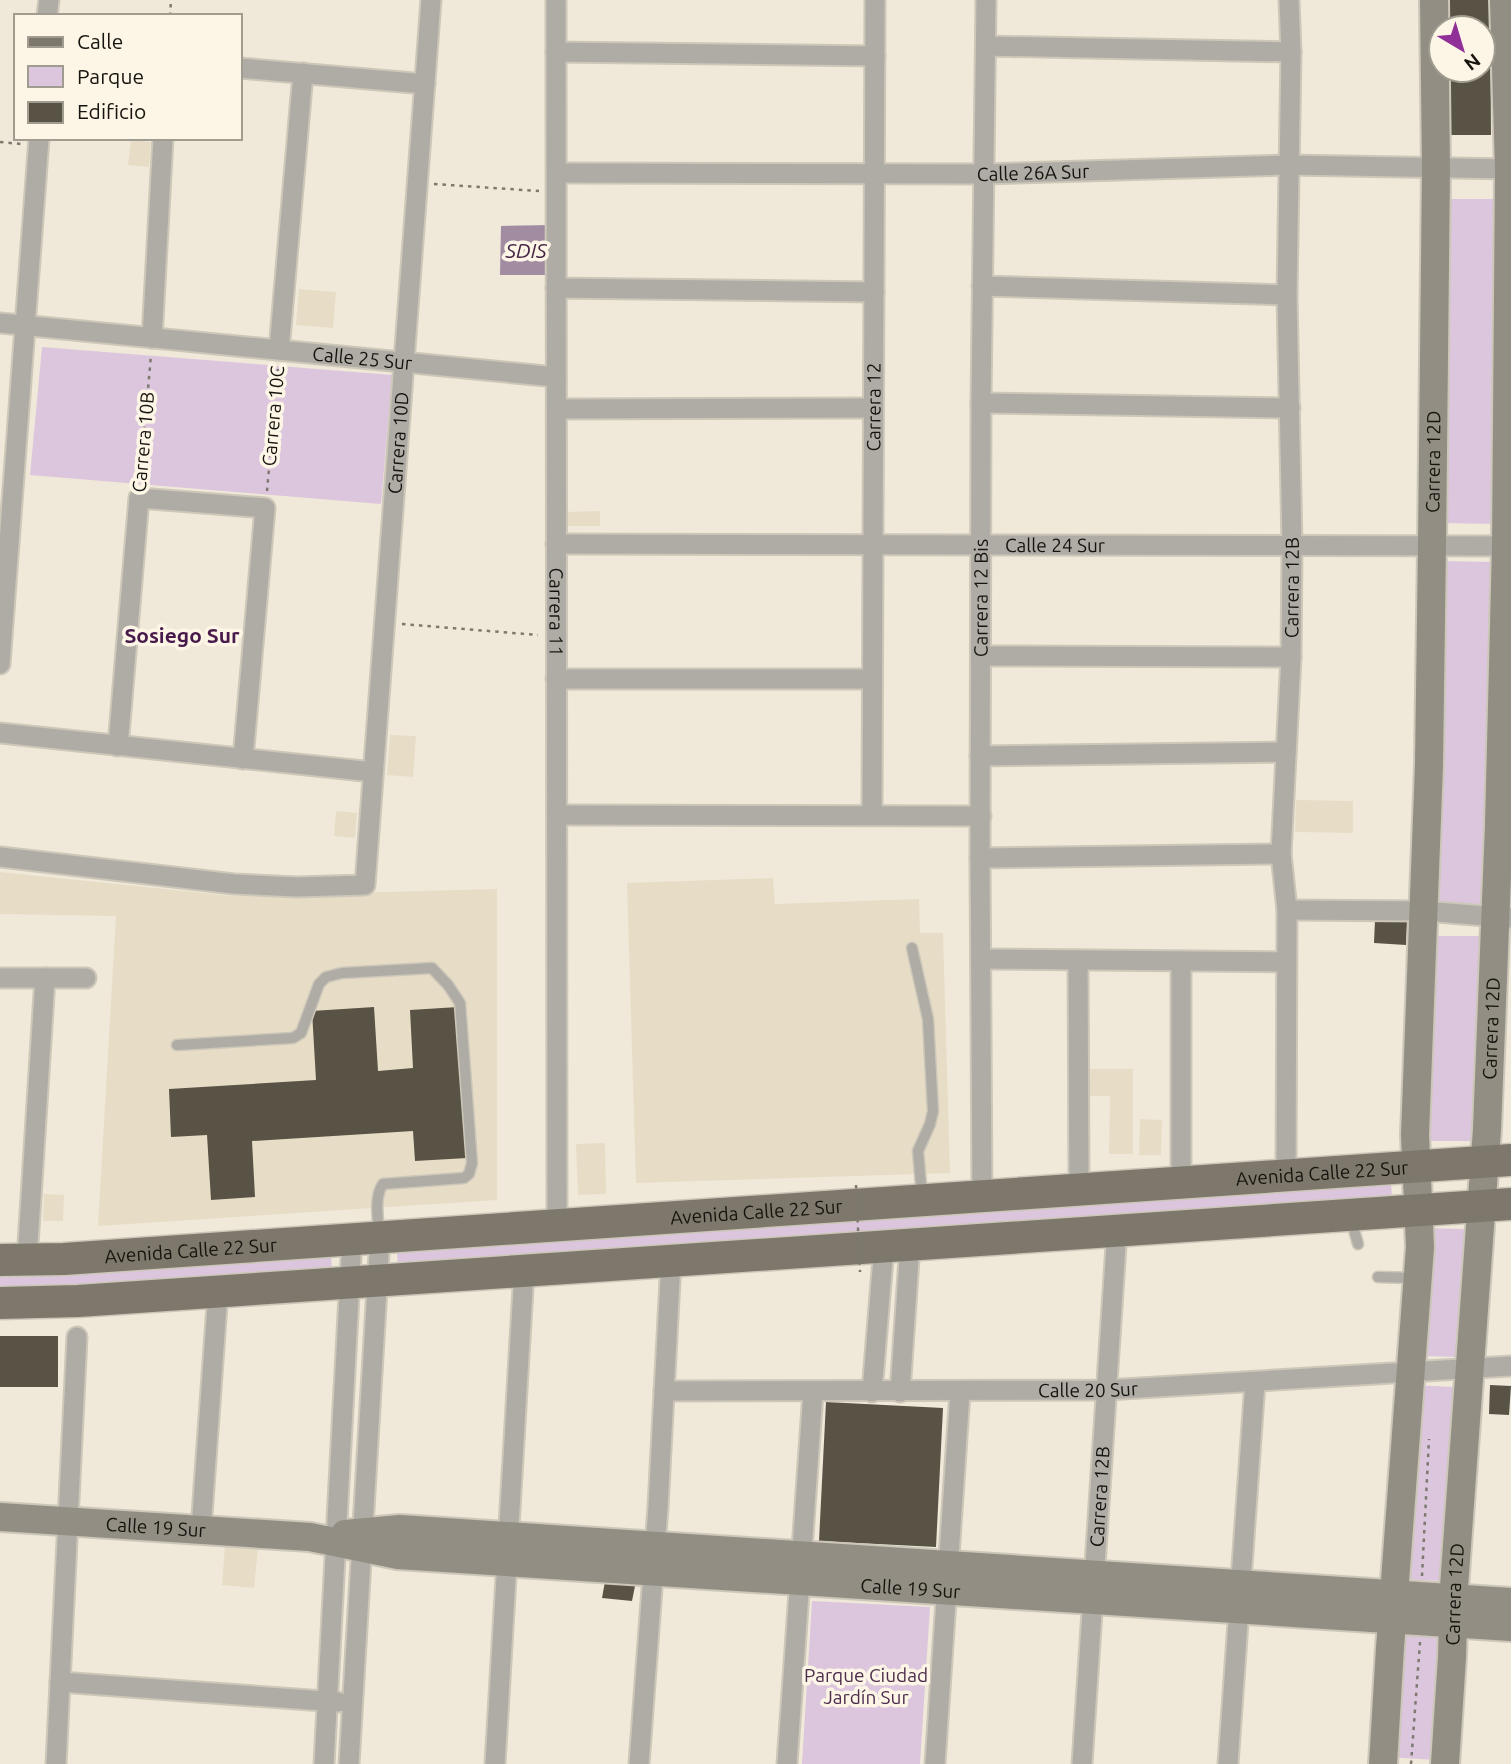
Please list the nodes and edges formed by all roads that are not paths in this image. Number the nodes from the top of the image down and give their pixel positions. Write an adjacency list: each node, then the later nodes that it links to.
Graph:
1 (431, 0): 14 (street, Carrera 10D)
2 (556, 0): 9 (street, Carrera 11)
3 (875, 0): 11 (street, Carrera 12)
4 (986, 0): 8 (street, Carrera 12 Bis)
5 (1289, 0): 10 (street, Carrera 12B)
6 (1434, 0): 18 (street, Carrera 12D)
7 (1504, 0): 19 (street, Carrera 12D)
8 (986, 46): 10 (street); 21 (street, Carrera 12 Bis)
9 (556, 51): 11 (street); 22 (street, Carrera 11)
10 (1291, 52): 17 (street, Carrera 12B)
11 (875, 55): 20 (street, Carrera 12)
12 (242, 68): 13 (street)
13 (303, 73): 14 (street); 30 (street, Carrera 10C)
14 (425, 84): 31 (street, Carrera 10D)
15 (39, 140): 28 (street)
16 (163, 140): 29 (street)
17 (1290, 165): 18 (street, Calle 26A Sur); 21 (street, Calle 26A Sur); 26 (street, Carrera 12B)
18 (1436, 168): 19 (street, Calle 26A Sur); 41 (street, Carrera 12D)
19 (1510, 169): 42 (street, Carrera 12D)
20 (874, 174): 21 (street, Calle 26A Sur); 22 (street, Calle 26A Sur); 25 (street, Carrera 12)
21 (983, 174): 23 (street, Carrera 12 Bis)
22 (556, 183): 24 (street, Carrera 11)
23 (982, 286): 26 (street); 33 (street, Carrera 12 Bis)
24 (556, 288): 25 (street); 32 (street, Carrera 11)
25 (874, 292): 34 (street, Carrera 12)
26 (1287, 295): 35 (street, Carrera 12B)
27 (0, 323): 28 (street, Calle 25 Sur)
28 (26, 326): 29 (street, Calle 25 Sur); 45 (street)
29 (152, 338): 30 (street, Calle 25 Sur)
30 (279, 351): 31 (street, Calle 25 Sur)
31 (404, 362): 32 (street, Calle 25 Sur); 53 (street, Carrera 10D)
32 (556, 377): 36 (street, Carrera 11)
33 (981, 403): 35 (street); 39 (street, Carrera 12 Bis)
34 (873, 408): 36 (street); 38 (street, Carrera 12)
35 (1290, 408): 40 (street, Carrera 12B)
36 (556, 409): 37 (street, Carrera 11)
37 (556, 544): 38 (street, Calle 24 Sur); 46 (street, Carrera 11)
38 (873, 544): 39 (street, Calle 24 Sur); 47 (street, Carrera 12)
39 (981, 545): 40 (street, Calle 24 Sur); 43 (street, Carrera 12 Bis)
40 (1292, 545): 41 (street, Calle 24 Sur); 44 (street, Carrera 12B)
41 (1433, 545): 42 (street, Calle 24 Sur); 61 (street, Carrera 12D)
42 (1509, 546): 62 (street, Carrera 12D)
43 (981, 656): 44 (street); 51 (street, Carrera 12 Bis)
44 (1290, 657): 50 (street, Carrera 12B)
45 (0, 664)
46 (556, 679): 47 (street); 54 (street, Carrera 11)
47 (872, 679): 55 (street, Carrera 12)
48 (0, 733): 49 (street)
49 (118, 746): 52 (street); 52 (street, Carrera 10B)
50 (1286, 752): 51 (street); 57 (street, Carrera 12B)
51 (980, 756): 56 (street, Carrera 12 Bis)
52 (243, 758): 53 (street)
53 (373, 772): 58 (street, Carrera 10D)
54 (556, 815): 55 (street); 81 (street, Carrera 11)
55 (872, 815): 56 (street)
56 (981, 816): 59 (street, Carrera 12 Bis)
57 (1281, 854): 59 (street); 60 (street, Carrera 12B)
58 (0, 857)
59 (979, 858): 64 (street, Carrera 12 Bis)
60 (1287, 909): 61 (street); 67 (street, Carrera 12B)
61 (1424, 911): 62 (street); 73 (street, Carrera 12D)
62 (1503, 918): 72 (street, Carrera 12D)
63 (912, 948): 78 (lane)
64 (981, 959): 65 (street); 77 (street, Carrera 12 Bis)
65 (1078, 960): 66 (street); 76 (street)
66 (1181, 961): 67 (street); 75 (street)
67 (1286, 962): 74 (street, Carrera 12B)
68 (0, 978): 69 (street)
69 (45, 978): 70 (street); 85 (street)
70 (86, 978)
71 (177, 1045): 83 (lane)
72 (1498, 1161): 73 (main road, Avenida Calle 22 Sur); 79 (street, Carrera 12D)
73 (1417, 1167): 74 (main road, Avenida Calle 22 Sur); 80 (street, Carrera 12D)
74 (1286, 1175): 75 (main road, Avenida Calle 22 Sur)
75 (1181, 1182): 76 (main road, Avenida Calle 22 Sur)
76 (1079, 1189): 77 (main road, Avenida Calle 22 Sur)
77 (982, 1196): 78 (main road, Avenida Calle 22 Sur)
78 (923, 1200): 81 (main road, Avenida Calle 22 Sur)
79 (1496, 1205): 80 (main road); 95 (street, Carrera 12D)
80 (1419, 1210): 82 (main road); 89 (street, Carrera 12D)
81 (557, 1225): 83 (main road, Avenida Calle 22 Sur)
82 (1118, 1230): 84 (main road); 98 (street, Carrera 12B)
83 (366, 1238): 85 (main road, Avenida Calle 22 Sur); 90 (street); 90 (street)
84 (897, 1245): 86 (main road); 101 (street); 102 (street)
85 (13, 1260)
86 (671, 1261): 87 (main road); 99 (street)
87 (524, 1271): 90 (main road); 108 (street)
88 (1378, 1277): 89 (lane)
89 (1418, 1279): 96 (street, Carrera 12D)
90 (363, 1281): 91 (main road); 107 (street); 107 (street)
91 (218, 1291): 92 (main road); 106 (street)
92 (0, 1303)
93 (77, 1337): 105 (street)
94 (1511, 1366): 95 (street, Calle 20 Sur)
95 (1469, 1369): 96 (street, Calle 20 Sur); 116 (street, Carrera 12D)
96 (1412, 1372): 97 (street, Calle 20 Sur); 115 (street, Carrera 12D)
97 (1255, 1382): 98 (street, Calle 20 Sur); 113 (street)
98 (1106, 1390): 103 (street, Calle 20 Sur); 112 (street, Carrera 12B)
99 (664, 1391): 100 (street, Calle 20 Sur); 109 (street)
100 (813, 1392): 101 (street, Calle 20 Sur); 110 (street)
101 (872, 1392): 102 (street, Calle 20 Sur)
102 (900, 1392): 103 (street, Calle 20 Sur)
103 (960, 1392): 111 (street)
104 (0, 1517): 105 (street, Calle 19 Sur)
105 (68, 1521): 106 (street, Calle 19 Sur); 118 (street)
106 (201, 1530): 107 (street, Calle 19 Sur)
107 (341, 1538): 108 (street, Calle 19 Sur); 119 (street); 120 (street)
108 (508, 1549): 109 (street, Calle 19 Sur); 124 (street)
109 (654, 1559): 110 (street, Calle 19 Sur); 125 (street)
110 (801, 1568): 111 (street, Calle 19 Sur); 126 (street)
111 (948, 1578): 112 (street, Calle 19 Sur); 127 (street)
112 (1093, 1587): 113 (street, Calle 19 Sur); 128 (street, Carrera 12B)
113 (1240, 1597): 115 (street, Calle 19 Sur); 129 (street)
114 (1511, 1602): 116 (street, Calle 19 Sur)
115 (1408, 1607): 116 (street, Calle 19 Sur); 130 (street, Carrera 12D)
116 (1453, 1611): 117 (street, Calle 19 Sur); 131 (street, Carrera 12D)
117 (1511, 1627)
118 (60, 1682): 119 (street); 121 (street)
119 (327, 1701): 120 (street); 122 (street)
120 (353, 1703): 123 (street)
121 (57, 1764)
122 (324, 1764)
123 (349, 1764)
124 (495, 1764)
125 (639, 1764)
126 (787, 1764)
127 (935, 1764)
128 (1082, 1764)
129 (1228, 1764)
130 (1383, 1764)
131 (1445, 1764)

